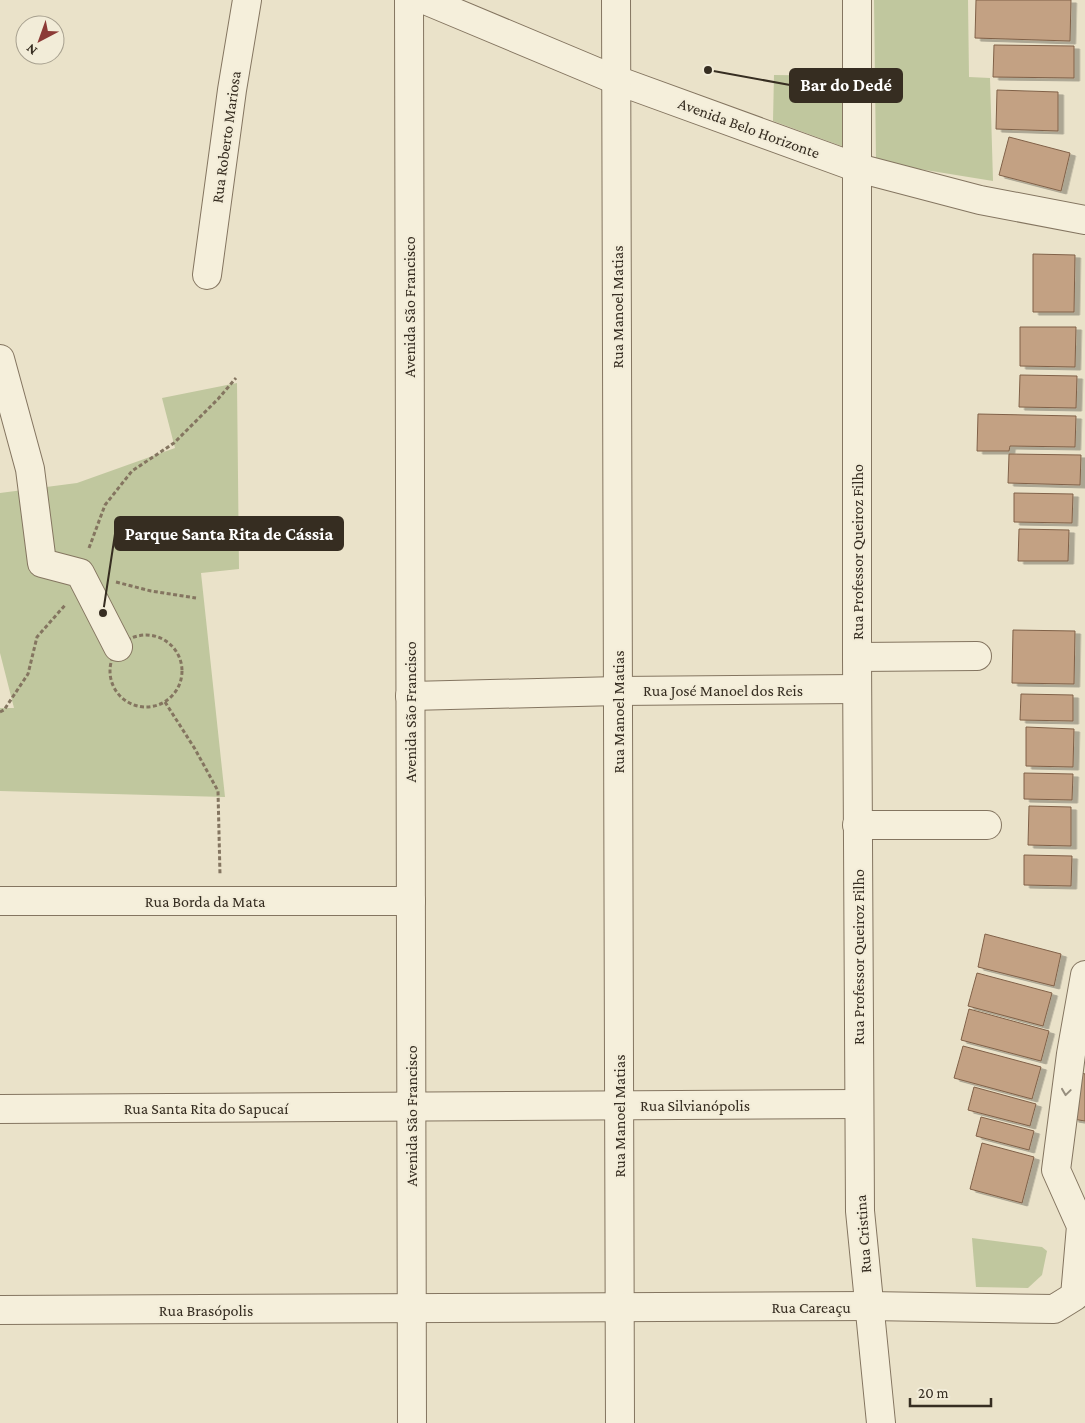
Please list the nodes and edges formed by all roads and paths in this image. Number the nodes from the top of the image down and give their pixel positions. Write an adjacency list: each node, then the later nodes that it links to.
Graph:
1 (247, 0): 9 (street, Rua Roberto Mariosa)
2 (409, 0): 19 (street, Avenida São Francisco)
3 (425, 0): 6 (street, Avenida Belo Horizonte)
4 (616, 0): 6 (street, Rua Manoel Matias)
5 (857, 0): 7 (street, Rua Professor Queiroz Filho)
6 (616, 80): 7 (street, Avenida Belo Horizonte); 18 (street, Rua Manoel Matias)
7 (858, 168): 8 (street, Avenida Belo Horizonte); 16 (street, Rua Professor Queiroz Filho)
8 (1085, 220)
9 (207, 275)
10 (0, 359): 12 (street)
11 (236, 378): 12 (path)
12 (80, 573): 13 (path); 14 (street); 21 (path)
13 (196, 598)
14 (118, 646): 20 (path); 20 (path)
15 (977, 656): 16 (street)
16 (857, 657): 17 (street, Rua Professor Queiroz Filho)
17 (857, 689): 18 (street, Rua José Manoel dos Reis); 22 (street, Rua Professor Queiroz Filho)
18 (618, 691): 19 (street, Rua José Manoel dos Reis); 30 (street, Rua Manoel Matias)
19 (410, 696): 26 (street, Avenida São Francisco)
20 (165, 702): 25 (path)
21 (0, 712)
22 (857, 825): 23 (street); 29 (street, Rua Professor Queiroz Filho)
23 (987, 825)
24 (0, 901): 25 (street, Rua Borda da Mata)
25 (220, 901): 26 (street, Rua Borda da Mata)
26 (411, 901): 31 (street, Avenida São Francisco)
27 (1085, 975): 28 (street)
28 (1078, 1055): 33 (street, Rua Careaçu, one-way to 33)
29 (858, 1104): 30 (street, Rua Silvianópolis); 33 (street, Rua Cristina)
30 (619, 1106): 31 (street, Rua Silvianópolis); 34 (street, Rua Manoel Matias)
31 (411, 1107): 32 (street, Rua Santa Rita do Sapucaí); 35 (street, Avenida São Francisco)
32 (0, 1109)
33 (869, 1306): 34 (street, Rua Careaçu); 39 (street, Rua Cristina)
34 (620, 1308): 35 (street, Rua Careaçu); 38 (street, Rua Manoel Matias)
35 (412, 1309): 36 (street, Rua Brasópolis); 37 (street, Avenida São Francisco)
36 (0, 1310)
37 (412, 1423)
38 (620, 1423)
39 (881, 1423)

